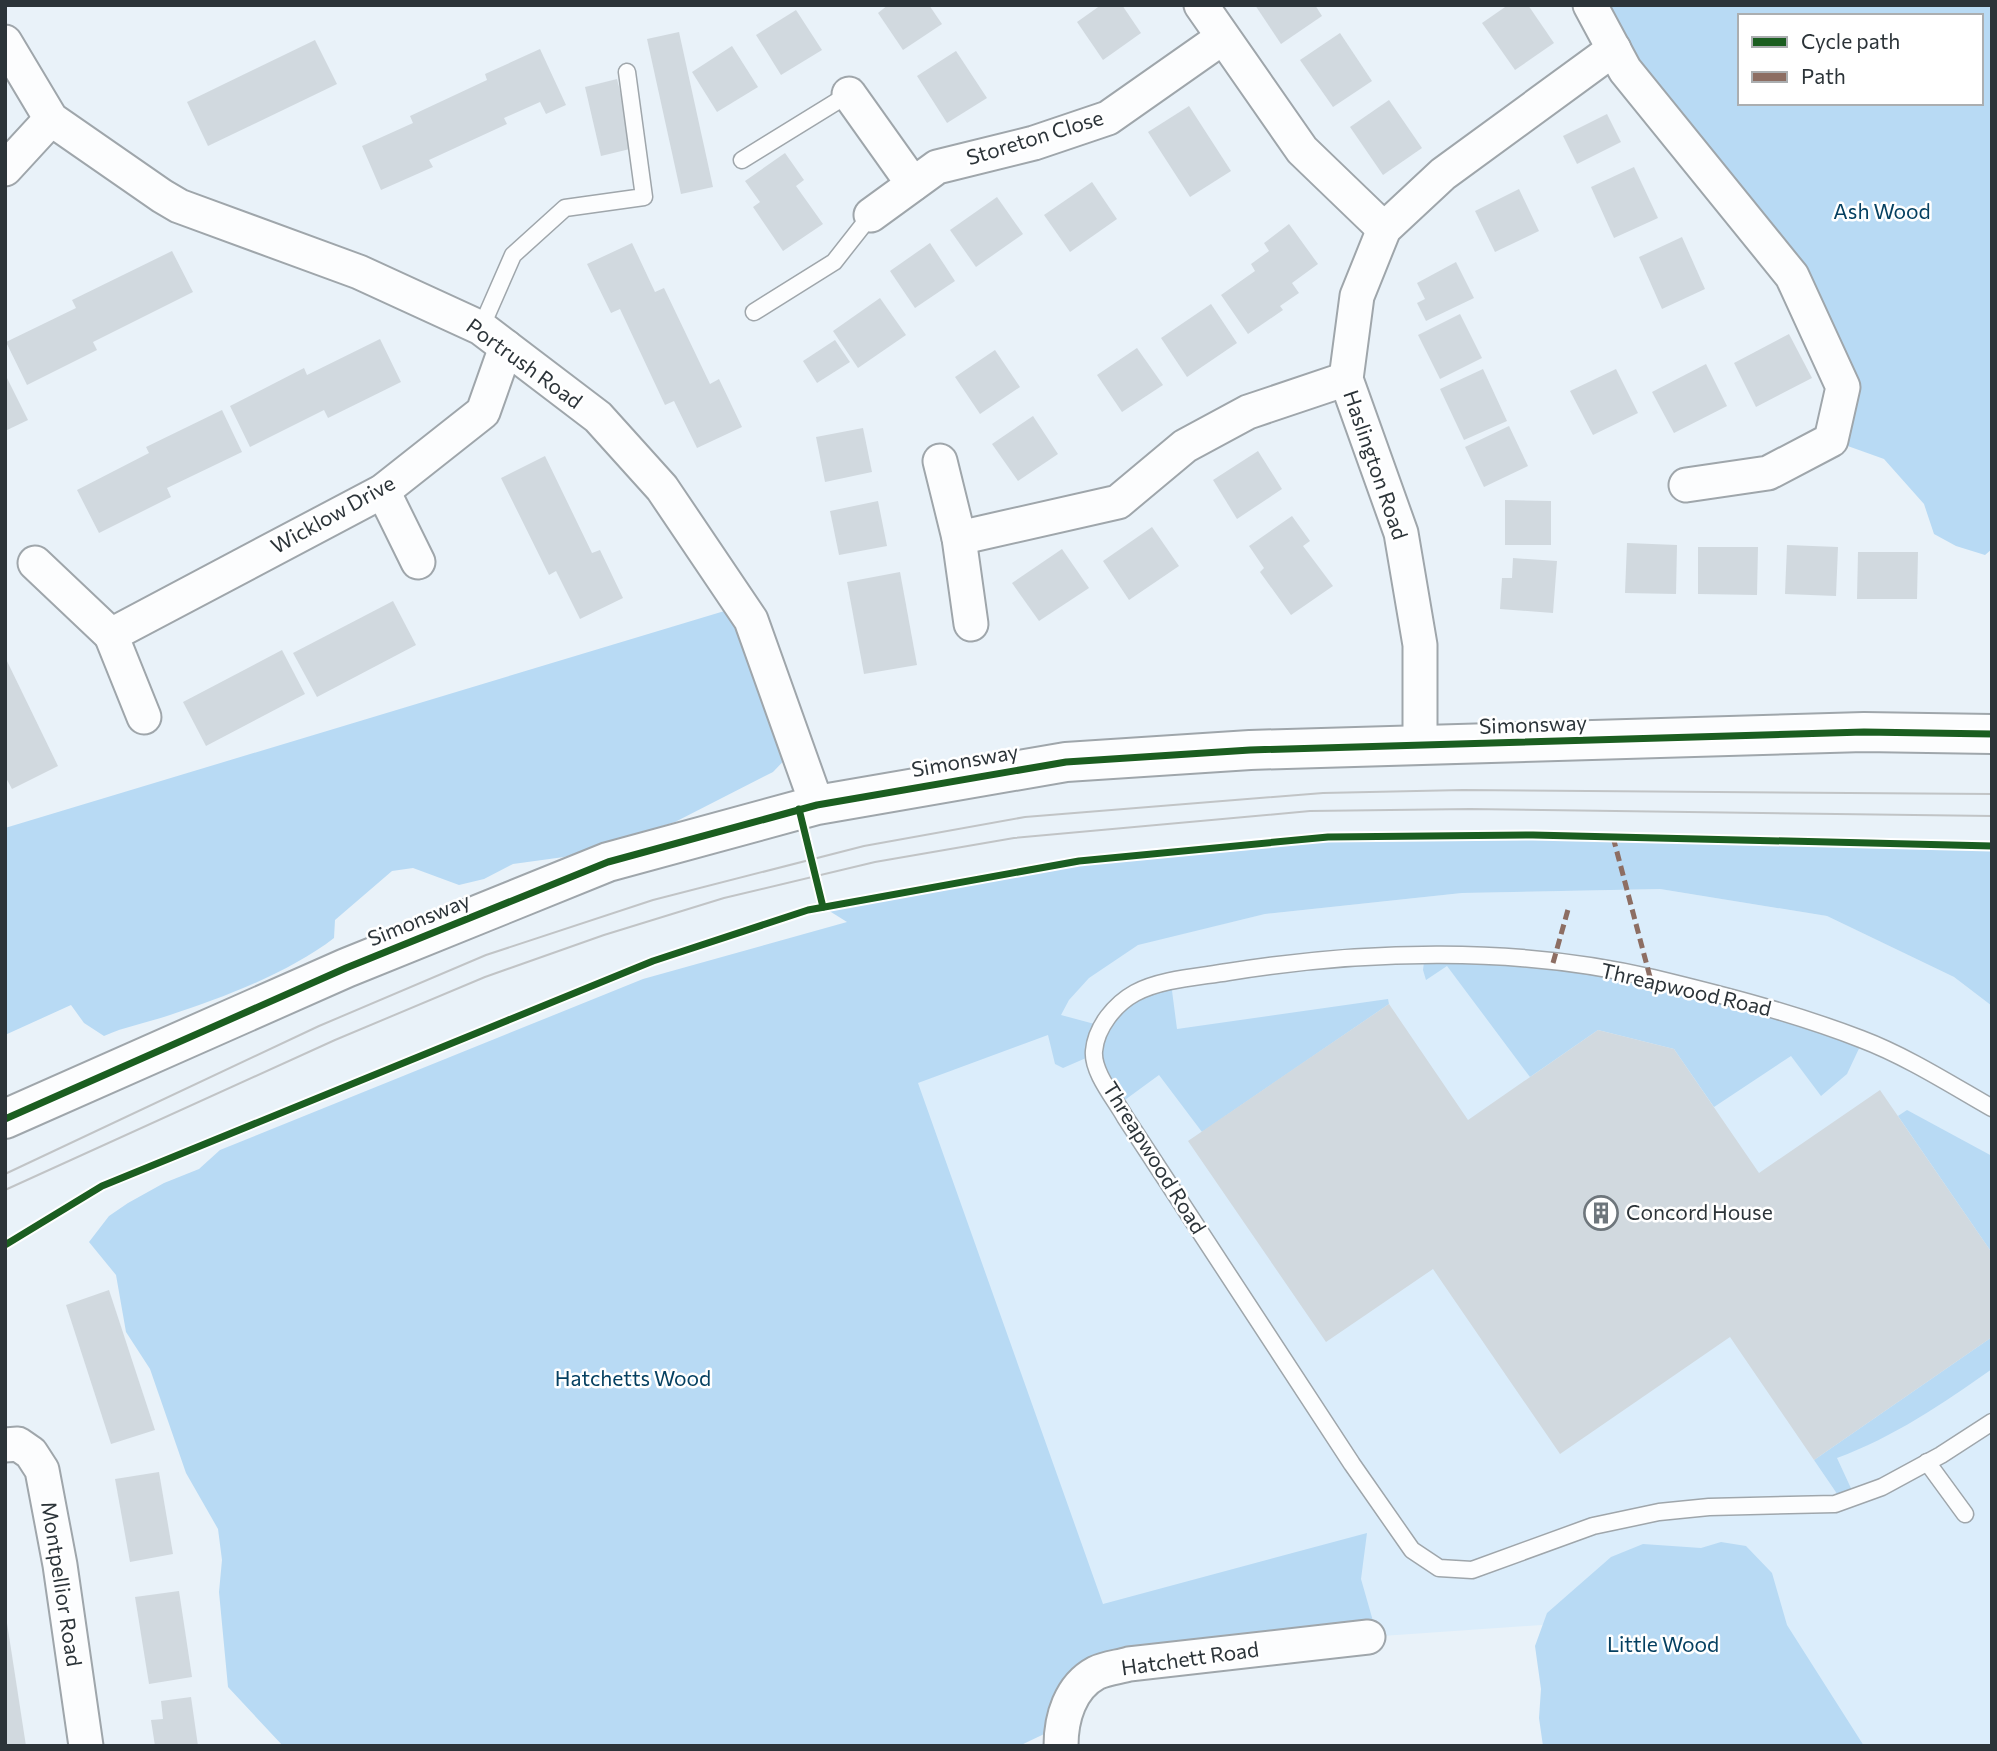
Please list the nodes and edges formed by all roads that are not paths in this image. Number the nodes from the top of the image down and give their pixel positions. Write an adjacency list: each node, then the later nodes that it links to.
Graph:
1 (1201, 5): 3 (street)
2 (1590, 5): 5 (street)
3 (1222, 38): 11 (street, Storeton Close); 13 (street)
4 (5, 42): 8 (street, Portrush Road)
5 (1614, 49): 13 (street, Haslington Road); 18 (street)
6 (627, 72): 15 (lane)
7 (849, 94): 9 (lane); 11 (street)
8 (51, 119): 10 (street); 15 (street, Portrush Road)
9 (741, 160)
10 (5, 169)
11 (913, 184): 12 (street, Storeton Close)
12 (871, 215): 14 (lane)
13 (1384, 229): 16 (street, Haslington Road)
14 (754, 312)
15 (493, 337): 19 (street, Wicklow Drive); 28 (street, Portrush Road)
16 (1346, 379): 20 (street); 27 (street, Haslington Road)
17 (940, 461): 20 (street)
18 (1686, 485)
19 (383, 491): 21 (street); 24 (street, Wicklow Drive)
20 (959, 538): 23 (street)
21 (418, 562)
22 (36, 563): 24 (street)
23 (971, 624)
24 (111, 635): 25 (street)
25 (144, 717)
26 (1992, 734): 27 (street, Simonsway)
27 (1420, 746): 28 (street, Simonsway)
28 (817, 805): 30 (street, Simonsway)
29 (1992, 1108): 33 (lane, Threapwood Road)
30 (5, 1119)
31 (1992, 1422): 33 (lane, Threapwood Road)
32 (5, 1446): 36 (street, Montpellior Road)
33 (1927, 1462): 34 (lane)
34 (1965, 1514)
35 (1368, 1637): 37 (street, Hatchett Road)
36 (86, 1746)
37 (1061, 1746)

